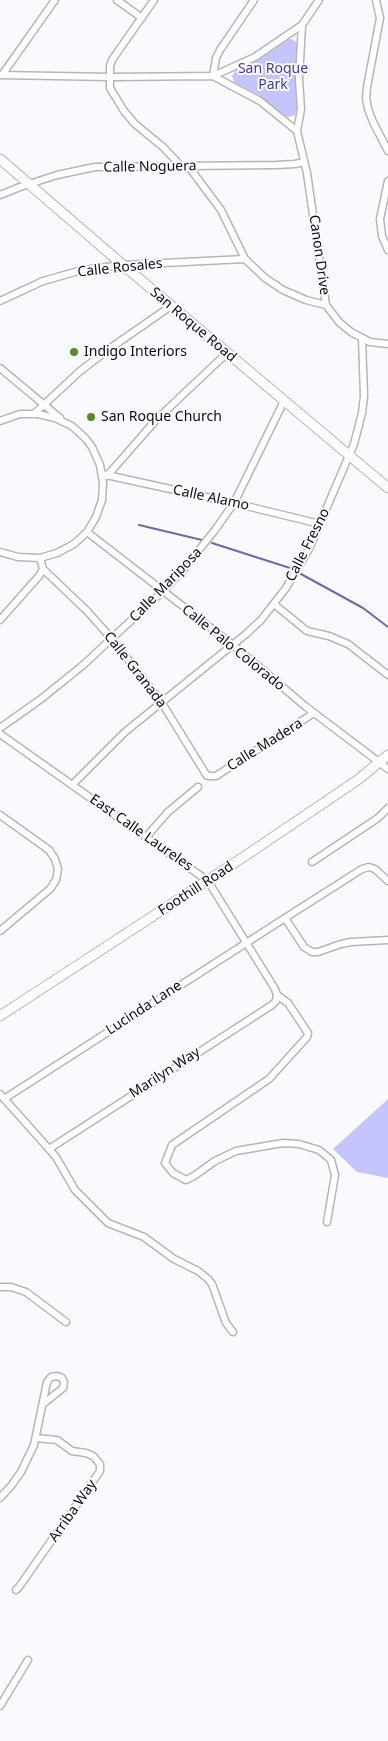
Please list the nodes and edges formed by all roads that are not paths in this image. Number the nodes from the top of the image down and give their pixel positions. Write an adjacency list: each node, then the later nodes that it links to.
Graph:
1 (54, 0): 9 (street)
2 (116, 0): 7 (street)
3 (154, 0): 7 (street)
4 (254, 0): 10 (street)
5 (319, 0): 8 (street)
6 (376, 0): 13 (street)
7 (142, 18): 11 (street)
8 (302, 25): 10 (street); 12 (street, Canon Drive)
9 (1, 75): 11 (street)
10 (213, 76): 11 (street); 12 (street)
11 (110, 77): 16 (street)
12 (297, 131): 15 (street, Canon Drive)
13 (388, 151)
14 (0, 159): 18 (street, San Roque Road)
15 (304, 162): 16 (street, Calle Noguera); 24 (street, Canon Drive)
16 (186, 167): 18 (street, Calle Noguera); 21 (street)
17 (388, 181): 20 (street)
18 (28, 184): 19 (street, Calle Noguera); 22 (street, San Roque Road)
19 (0, 195)
20 (388, 250)
21 (245, 259): 22 (street, Calle Rosales); 24 (street)
22 (122, 265): 23 (street, Calle Rosales); 25 (street, San Roque Road)
23 (0, 301)
24 (326, 305): 26 (street, Canon Drive)
25 (171, 306): 28 (street, San Roque Road); 31 (street)
26 (362, 338): 27 (street, Canon Drive); 35 (street, Calle Fresno)
27 (388, 344)
28 (227, 353): 30 (street, San Roque Road); 36 (street)
29 (0, 368): 31 (street)
30 (284, 401): 35 (street, San Roque Road); 38 (street, Calle Mariposa)
31 (45, 404): 32 (street); 34 (street)
32 (34, 414): 33 (street); 34 (street)
33 (0, 421)
34 (64, 421): 36 (street)
35 (350, 457): 37 (street, San Roque Road); 39 (street, Calle Fresno)
36 (105, 475): 38 (street, Calle Alamo); 40 (street)
37 (388, 488)
38 (234, 503): 39 (street, Calle Alamo); 44 (street, Calle Mariposa)
39 (320, 524): 45 (street, Calle Fresno)
40 (87, 532): 42 (street); 44 (street, Calle Palo Colorado)
41 (0, 552): 42 (street)
42 (40, 558): 43 (street)
43 (43, 569): 46 (street); 47 (street, Calle Granada)
44 (162, 592): 47 (street, Calle Mariposa); 48 (street, Calle Palo Colorado)
45 (274, 604): 48 (street, Calle Fresno); 49 (street)
46 (0, 620)
47 (112, 639): 50 (street, Calle Granada); 52 (street, Calle Mariposa)
48 (233, 645): 50 (street, Calle Fresno); 51 (street, Calle Palo Colorado)
49 (388, 675)
50 (162, 703): 57 (street, Calle Granada); 58 (street, Calle Fresno)
51 (314, 713): 55 (street, Calle Palo Colorado); 57 (street, Calle Madera)
52 (0, 728)
53 (0, 734): 58 (street, East Calle Laureles)
54 (388, 756): 55 (street, Foothill Road)
55 (380, 762): 56 (street, Calle Palo Colorado); 64 (street, Foothill Road)
56 (388, 769)
57 (216, 776)
58 (73, 784): 62 (street, East Calle Laureles)
59 (198, 787): 62 (street)
60 (388, 808): 63 (street)
61 (0, 815): 67 (street)
62 (146, 837): 64 (street, East Calle Laureles)
63 (312, 862)
64 (208, 881): 69 (street, East Calle Laureles); 71 (street, Foothill Road)
65 (388, 881): 66 (street, Lucinda Lane)
66 (285, 918): 68 (street); 69 (street, Lucinda Lane)
67 (0, 931)
68 (388, 940)
69 (247, 942): 70 (street, East Calle Laureles); 72 (street, Lucinda Lane)
70 (277, 995): 73 (street, Marilyn Way); 74 (street, East Calle Laureles)
71 (0, 1016)
72 (2, 1096): 73 (street)
73 (49, 1148): 77 (street)
74 (327, 1222)
75 (0, 1287): 76 (street)
76 (66, 1322)
77 (233, 1332)
78 (42, 1404): 79 (street)
79 (36, 1438): 80 (street); 81 (street, Arriba Way)
80 (0, 1498)
81 (16, 1590)
82 (28, 1660): 83 (street)
83 (0, 1706)

